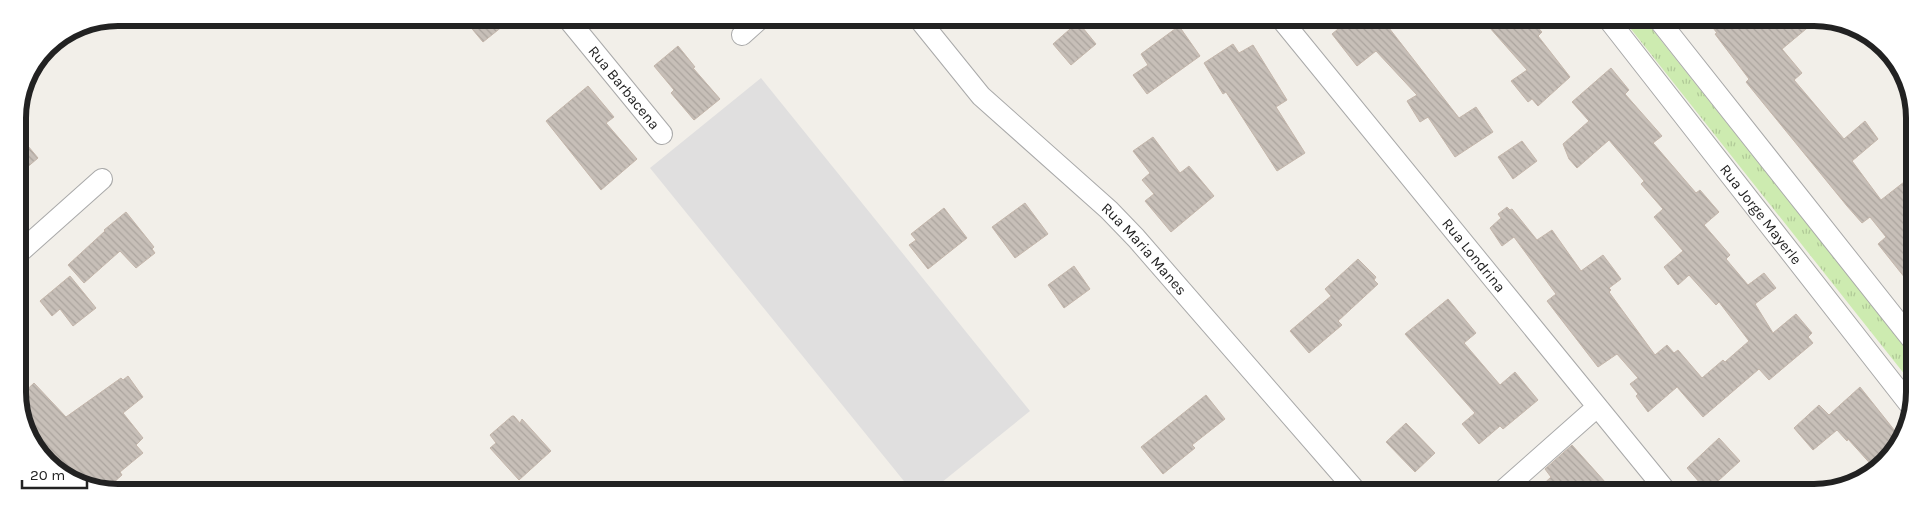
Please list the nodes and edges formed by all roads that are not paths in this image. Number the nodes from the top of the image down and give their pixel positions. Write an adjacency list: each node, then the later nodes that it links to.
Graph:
1 (574, 26): 8 (street, Rua Barbacena)
2 (753, 26): 7 (street)
3 (924, 26): 14 (street, Rua Maria Manes)
4 (1287, 26): 13 (street, Rua Londrina)
5 (1613, 26): 12 (street, Rua Jorge Mayerle)
6 (1664, 26): 11 (street)
7 (742, 35)
8 (662, 134)
9 (102, 180): 10 (street)
10 (26, 246)
11 (1906, 333)
12 (1906, 401)
13 (1598, 407): 15 (street); 16 (street, Rua Londrina)
14 (1350, 484)
15 (1509, 484)
16 (1661, 484)

